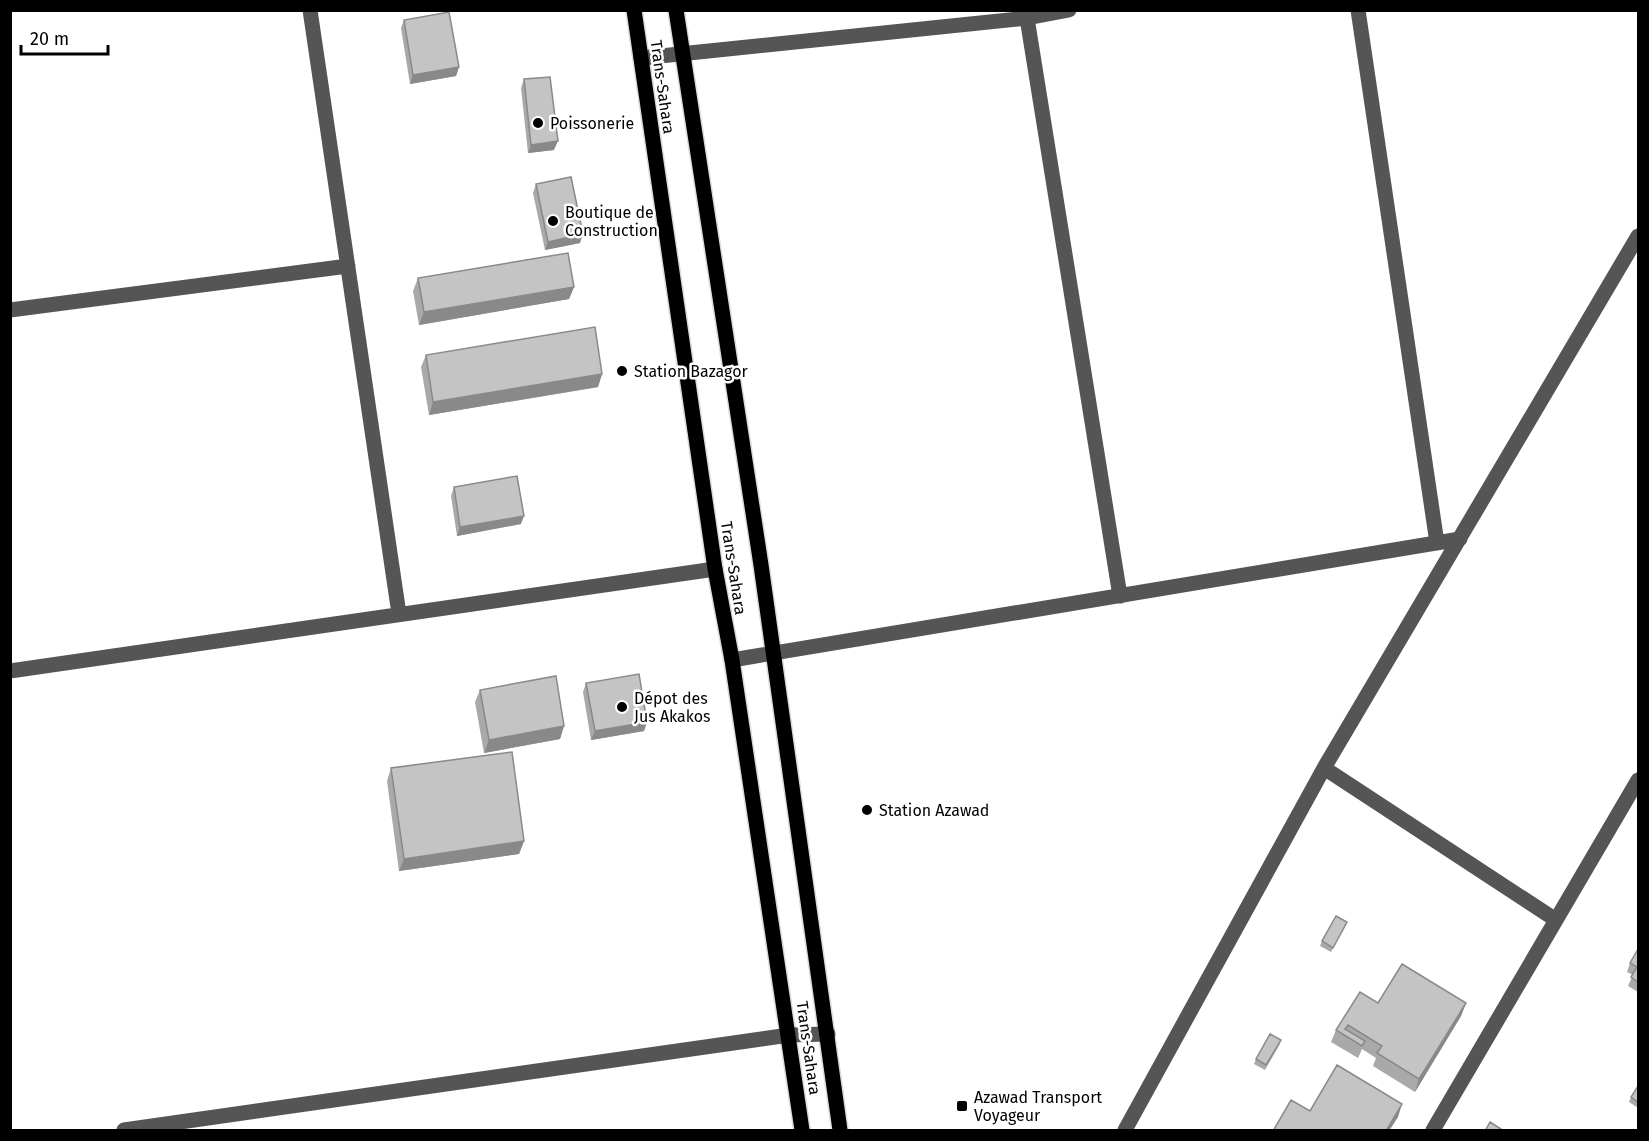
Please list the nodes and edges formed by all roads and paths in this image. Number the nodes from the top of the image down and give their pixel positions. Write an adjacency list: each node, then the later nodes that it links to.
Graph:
1 (310, 10): 10 (street)
2 (634, 10): 8 (main road, Trans-Sahara)
3 (676, 10): 7 (main road, Trans-Sahara)
4 (1070, 10): 6 (street)
5 (1358, 10): 13 (street)
6 (1027, 18): 7 (street); 15 (street)
7 (683, 54): 8 (street); 17 (main road, Trans-Sahara)
8 (641, 58): 14 (main road, Trans-Sahara)
9 (1638, 236): 12 (street)
10 (348, 266): 11 (street); 16 (street)
11 (10, 310)
12 (1460, 539): 13 (street); 20 (street)
13 (1437, 543): 15 (street)
14 (715, 569): 16 (street); 18 (main road, Trans-Sahara)
15 (1120, 596): 17 (street)
16 (399, 614): 19 (street)
17 (774, 653): 18 (street); 23 (main road, Trans-Sahara)
18 (732, 660): 24 (main road, Trans-Sahara)
19 (10, 671)
20 (1324, 768): 22 (street); 28 (street)
21 (1638, 780): 22 (street)
22 (1557, 920): 29 (street)
23 (828, 1034): 24 (street); 27 (main road, Trans-Sahara)
24 (789, 1035): 25 (street); 26 (main road, Trans-Sahara)
25 (124, 1131)
26 (802, 1131)
27 (840, 1131)
28 (1125, 1131)
29 (1433, 1131)

